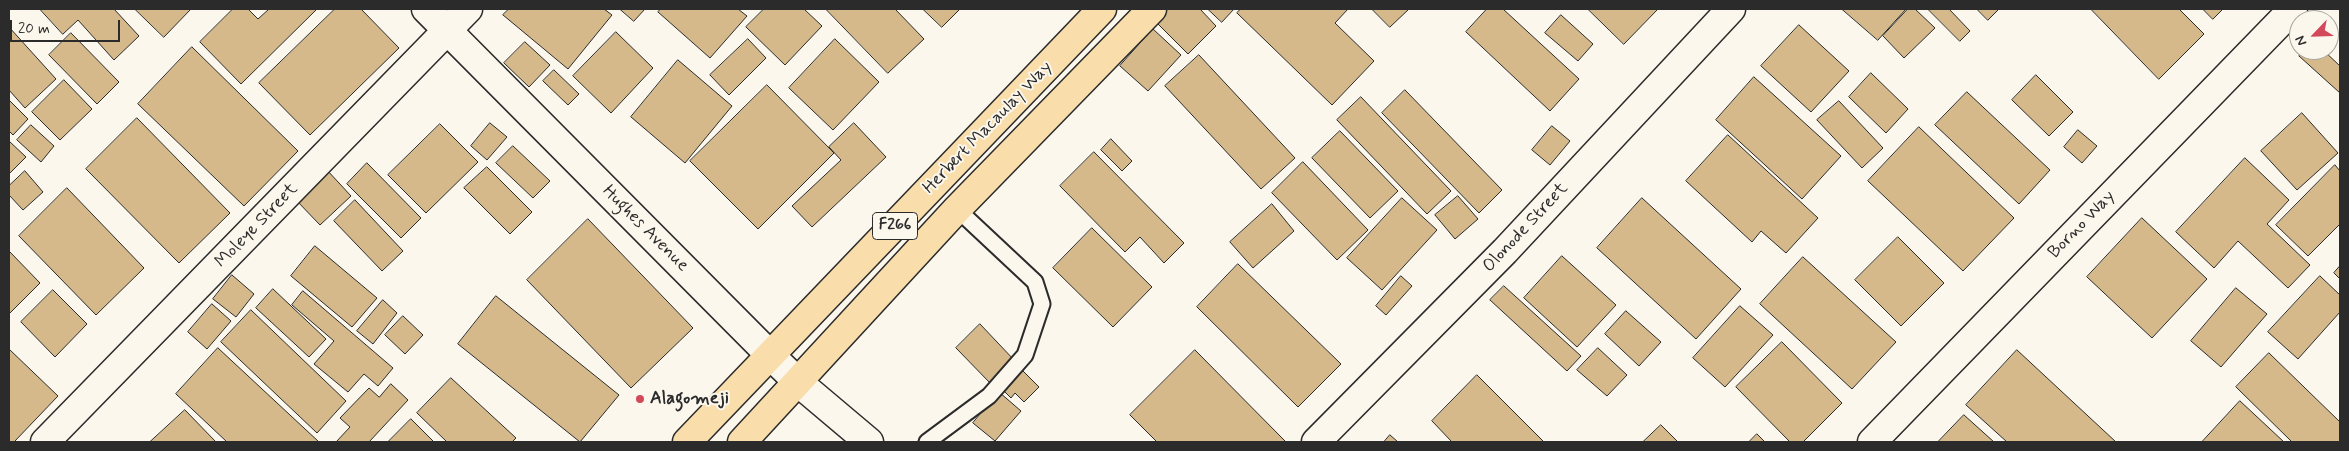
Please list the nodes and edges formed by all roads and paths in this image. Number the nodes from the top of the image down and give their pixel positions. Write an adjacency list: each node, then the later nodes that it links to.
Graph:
1 (426, 9): 7 (street, Hughes Avenue)
2 (468, 9): 7 (street, Moleye Street)
3 (1102, 9): 9 (highway, Herbert Macaulay Way / F266)
4 (1152, 9): 8 (highway, Herbert Macaulay Way / F266)
5 (1731, 9): 16 (street, Olonode Street)
6 (2293, 9): 17 (street, Borno Way)
7 (448, 31): 9 (street, Hughes Avenue); 11 (street, Moleye Street)
8 (957, 209): 10 (highway, Herbert Macaulay Way / F266); 15 (lane)
9 (771, 356): 10 (street, Hughes Avenue); 12 (highway, Herbert Macaulay Way / F266)
10 (799, 383): 13 (highway, Herbert Macaulay Way / F266); 14 (street, Hughes Avenue)
11 (46, 442)
12 (687, 442)
13 (742, 442)
14 (869, 442)
15 (927, 442)
16 (1316, 442)
17 (1872, 442)

